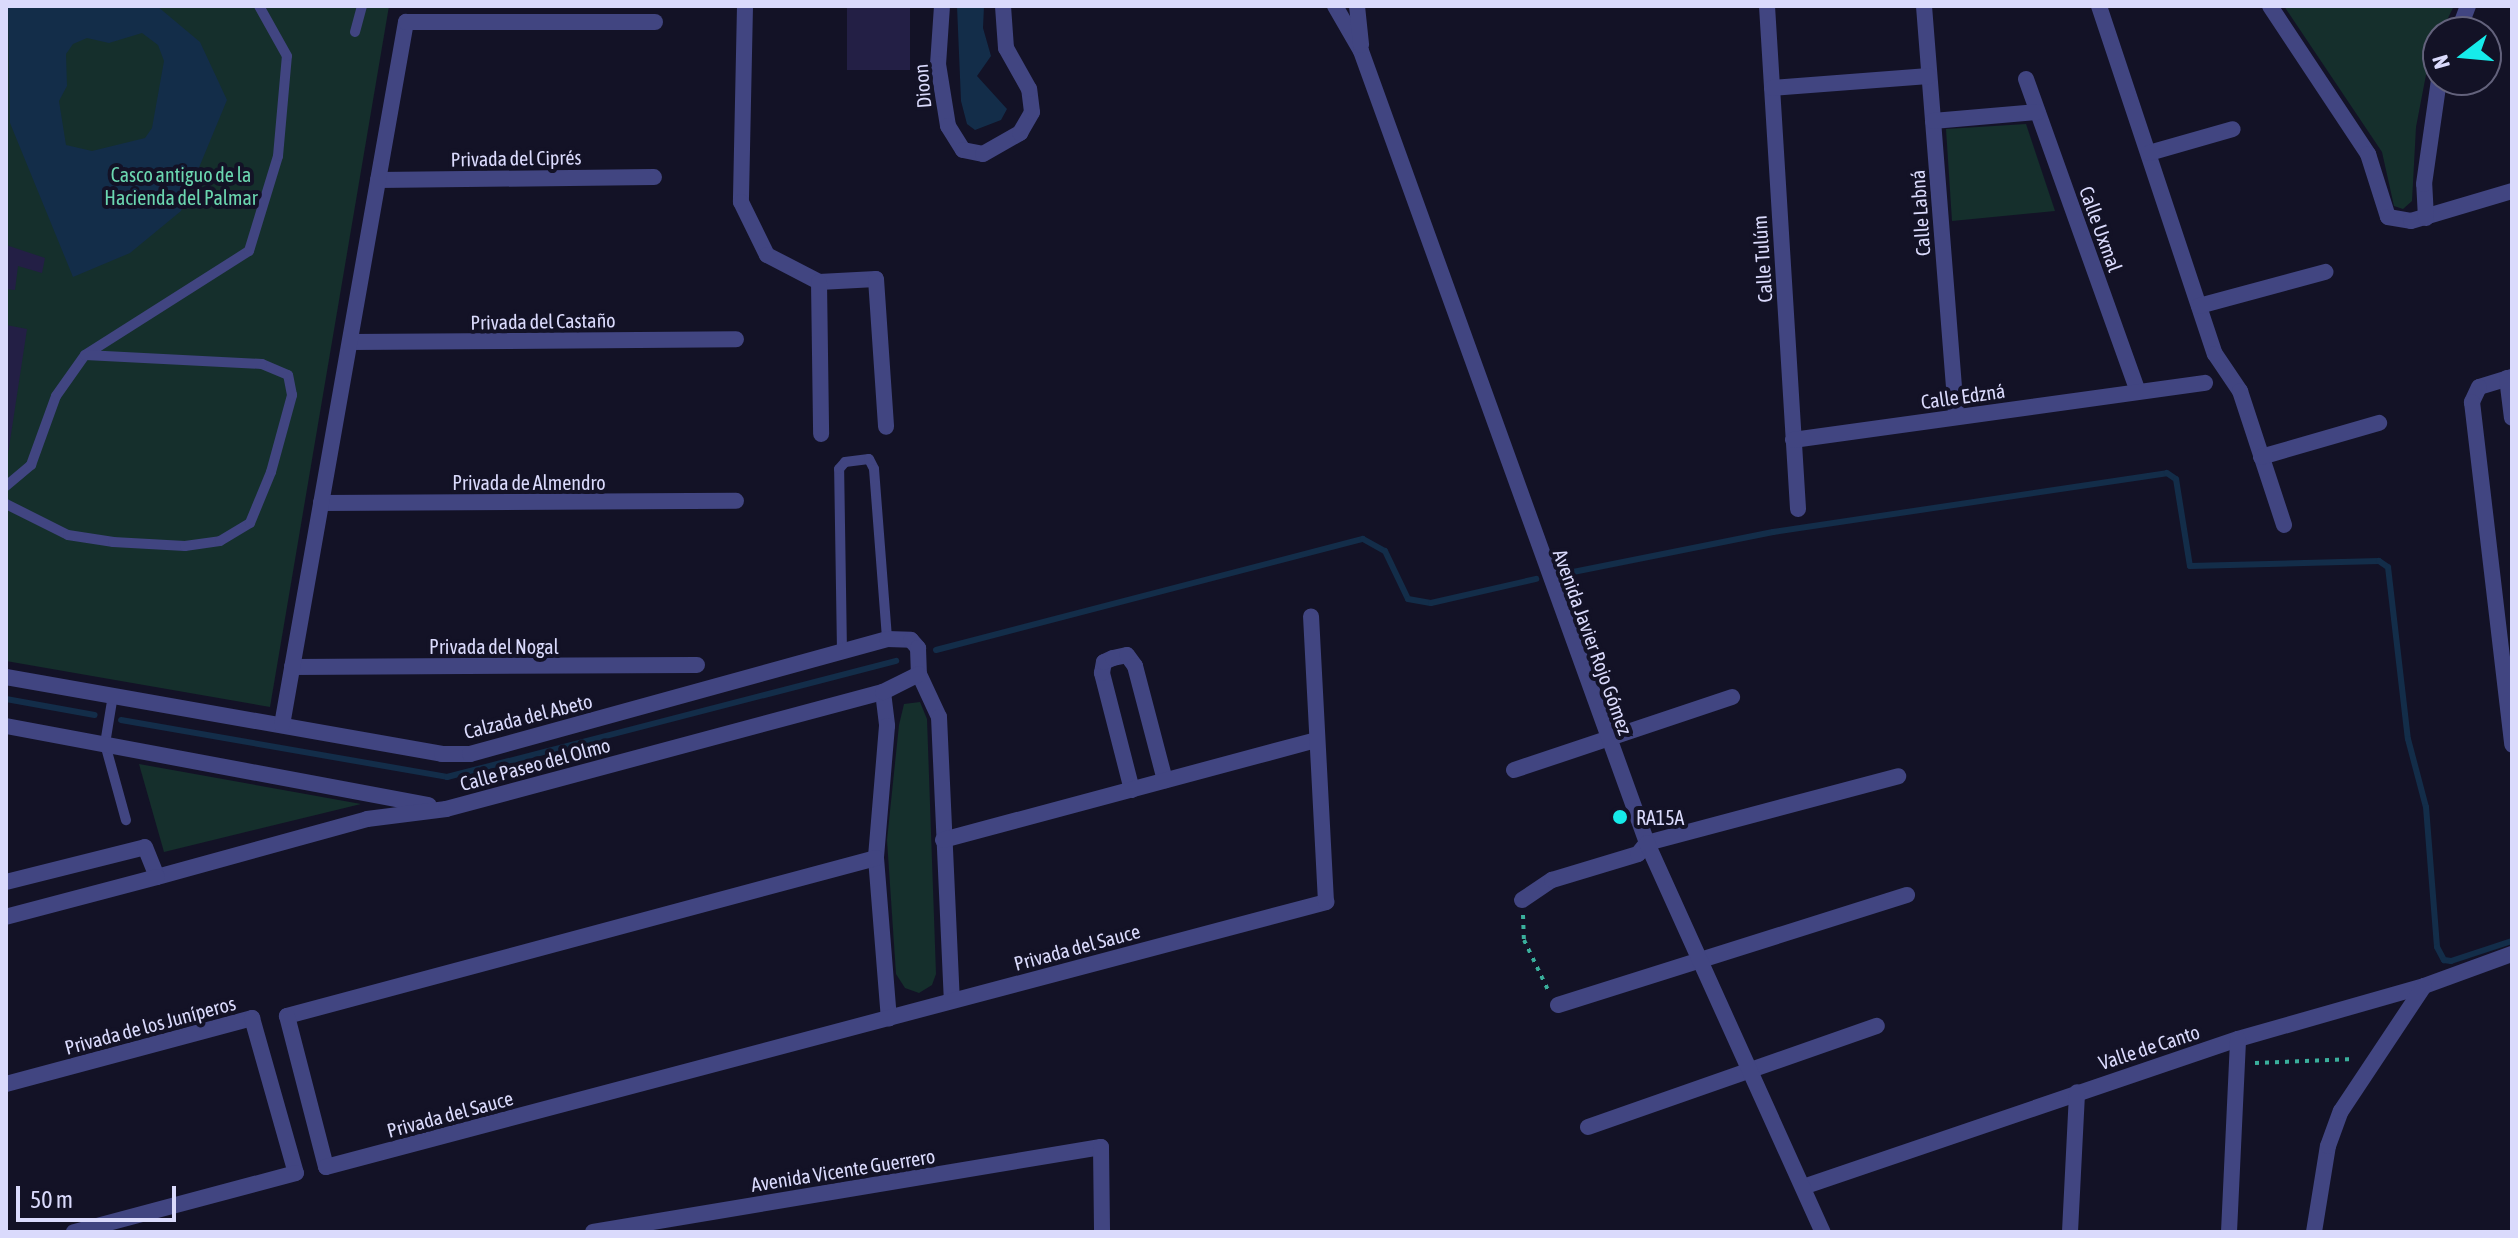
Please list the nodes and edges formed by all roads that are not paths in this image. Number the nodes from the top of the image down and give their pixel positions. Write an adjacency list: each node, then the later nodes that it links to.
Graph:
1 (259, 6): 32 (lane)
2 (362, 6): 13 (lane)
3 (745, 6): 28 (street)
4 (942, 6): 5 (street, Dioon)
5 (1003, 6)
6 (1335, 6): 14 (street, Avenida Javier Rojo Gómez)
7 (1357, 6): 14 (street, Avenida Javier Rojo Gómez)
8 (1767, 6): 17 (street, Calle Tulúm)
9 (1924, 6): 15 (street, Calle Labná)
10 (2099, 6): 22 (street)
11 (2270, 6): 26 (street)
12 (655, 22): 24 (street)
13 (355, 32)
14 (1361, 51): 61 (street, Avenida Javier Rojo Gómez)
15 (1929, 76): 17 (street); 20 (street, Calle Labná)
16 (2026, 79): 19 (street, Calle Uxmal)
17 (1772, 88): 41 (street, Calle Tulúm)
18 (2437, 96): 26 (street)
19 (2038, 112): 20 (street); 35 (street, Calle Uxmal)
20 (1933, 121): 36 (street, Calle Labná)
21 (2233, 129): 22 (street)
22 (2149, 153): 29 (street)
23 (654, 177): 24 (street, Privada del Ciprés)
24 (378, 180): 31 (street)
25 (2512, 191): 26 (street)
26 (2426, 218)
27 (2325, 272): 29 (street)
28 (819, 282): 39 (street); 40 (street)
29 (2199, 306): 42 (street)
30 (736, 339): 31 (street, Privada del Castaño)
31 (350, 342): 45 (street)
32 (85, 355): 43 (lane); 46 (lane)
33 (2510, 377): 37 (street); 64 (street)
34 (2205, 383): 35 (street, Calle Edzná)
35 (2138, 391): 36 (street, Calle Edzná)
36 (1956, 417): 41 (street, Calle Edzná)
37 (2512, 418)
38 (2379, 423): 42 (street)
39 (886, 427)
40 (821, 434)
41 (1793, 440): 47 (street, Calle Tulúm)
42 (2261, 457): 48 (street)
43 (6, 486)
44 (736, 501): 45 (street, Privada de Almendro)
45 (321, 503): 53 (street)
46 (6, 504)
47 (1798, 509)
48 (2284, 525)
49 (1311, 616): 62 (street)
50 (887, 639): 51 (street, Calzada del Abeto); 51 (lane); 54 (street)
51 (842, 652): 59 (street, Calzada del Abeto)
52 (697, 665): 53 (street, Privada del Nogal)
53 (292, 667): 59 (street)
54 (919, 674): 56 (street, Calle Paseo del Olmo); 71 (street)
55 (6, 677): 57 (street, Calzada del Abeto)
56 (883, 692): 69 (street, Calle Paseo del Olmo); 73 (street)
57 (113, 695): 59 (street, Calzada del Abeto); 63 (lane)
58 (1732, 697): 61 (street)
59 (282, 725)
60 (6, 726): 63 (street)
61 (1606, 739): 65 (street); 72 (street, Avenida Javier Rojo Gómez)
62 (1315, 740): 67 (street); 82 (street, Privada del Sauce)
63 (105, 744): 69 (street); 70 (lane)
64 (2512, 745)
65 (1514, 770)
66 (1898, 776): 72 (street)
67 (1165, 780): 68 (street); 68 (street)
68 (1132, 790): 71 (street)
69 (446, 809): 74 (street, Calle Paseo del Olmo)
70 (126, 820)
71 (943, 840): 82 (street)
72 (1647, 843): 77 (street); 80 (street, Avenida Javier Rojo Gómez)
73 (876, 858): 84 (street); 84 (street, Privada del Sauce)
74 (157, 877): 75 (street); 78 (street, Calle Paseo del Olmo)
75 (6, 882)
76 (1907, 895): 80 (street)
77 (1522, 900)
78 (6, 917)
79 (2512, 954): 81 (street, Valle de Canto)
80 (1700, 960): 83 (street); 87 (street, Avenida Javier Rojo Gómez)
81 (2424, 986): 86 (street, Valle de Canto); 99 (street)
82 (952, 1001): 84 (street, Privada del Sauce)
83 (1558, 1005)
84 (889, 1018)
85 (1877, 1026): 87 (street)
86 (2238, 1039): 89 (street, Valle de Canto); 98 (street)
87 (1750, 1071): 90 (street); 91 (street, Avenida Javier Rojo Gómez)
88 (6, 1084): 93 (street, Privada de los Juníperos)
89 (2077, 1092): 91 (street, Valle de Canto); 97 (street)
90 (1588, 1127)
91 (1803, 1187): 96 (street, Avenida Javier Rojo Gómez)
92 (612, 1230): 94 (street, Avenida Vicente Guerrero); 95 (street, Avenida Vicente Guerrero)
93 (74, 1232)
94 (593, 1232)
95 (1102, 1232)
96 (1823, 1232)
97 (2070, 1232)
98 (2229, 1232)
99 (2314, 1232)

